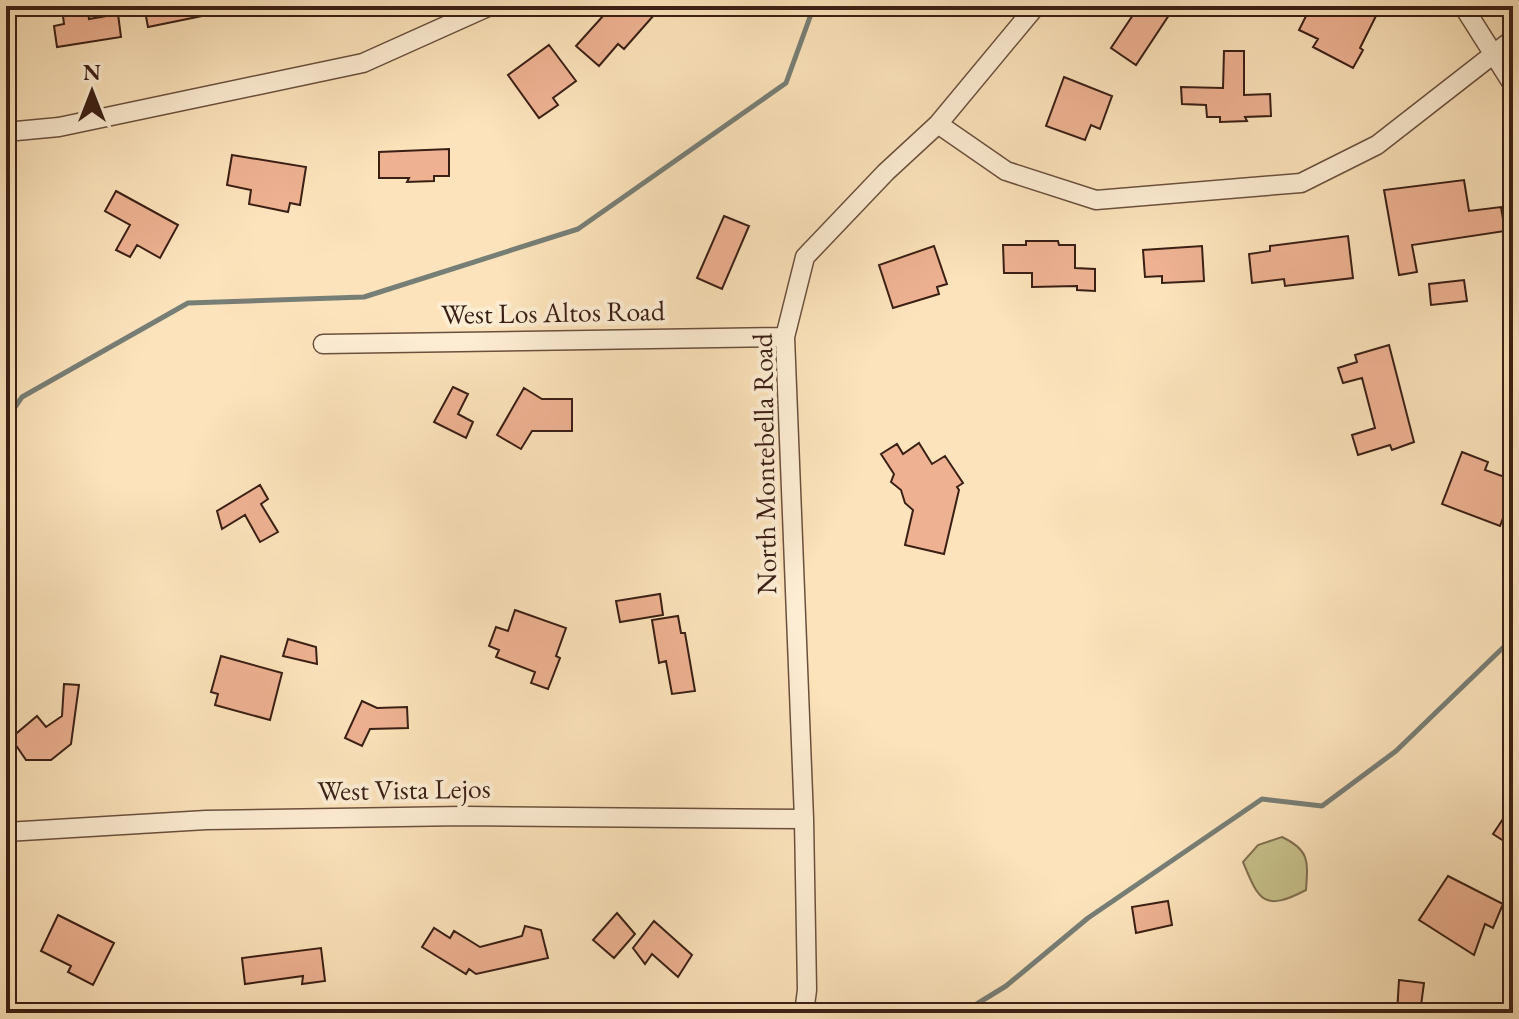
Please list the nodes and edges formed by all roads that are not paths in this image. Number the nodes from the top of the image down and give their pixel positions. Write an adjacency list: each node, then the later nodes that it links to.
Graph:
1 (490, 6): 8 (street)
2 (1036, 6): 7 (street, North Montebella Road)
3 (1463, 6): 5 (street)
4 (1513, 39): 5 (street)
5 (1492, 53): 6 (street); 7 (street)
6 (1513, 85)
7 (938, 124): 9 (street, North Montebella Road)
8 (6, 132)
9 (785, 337): 10 (street, West Los Altos Road); 11 (street, North Montebella Road)
10 (323, 344)
11 (804, 819): 12 (street, West Vista Lejos); 13 (street, North Montebella Road)
12 (6, 832)
13 (804, 1013)

